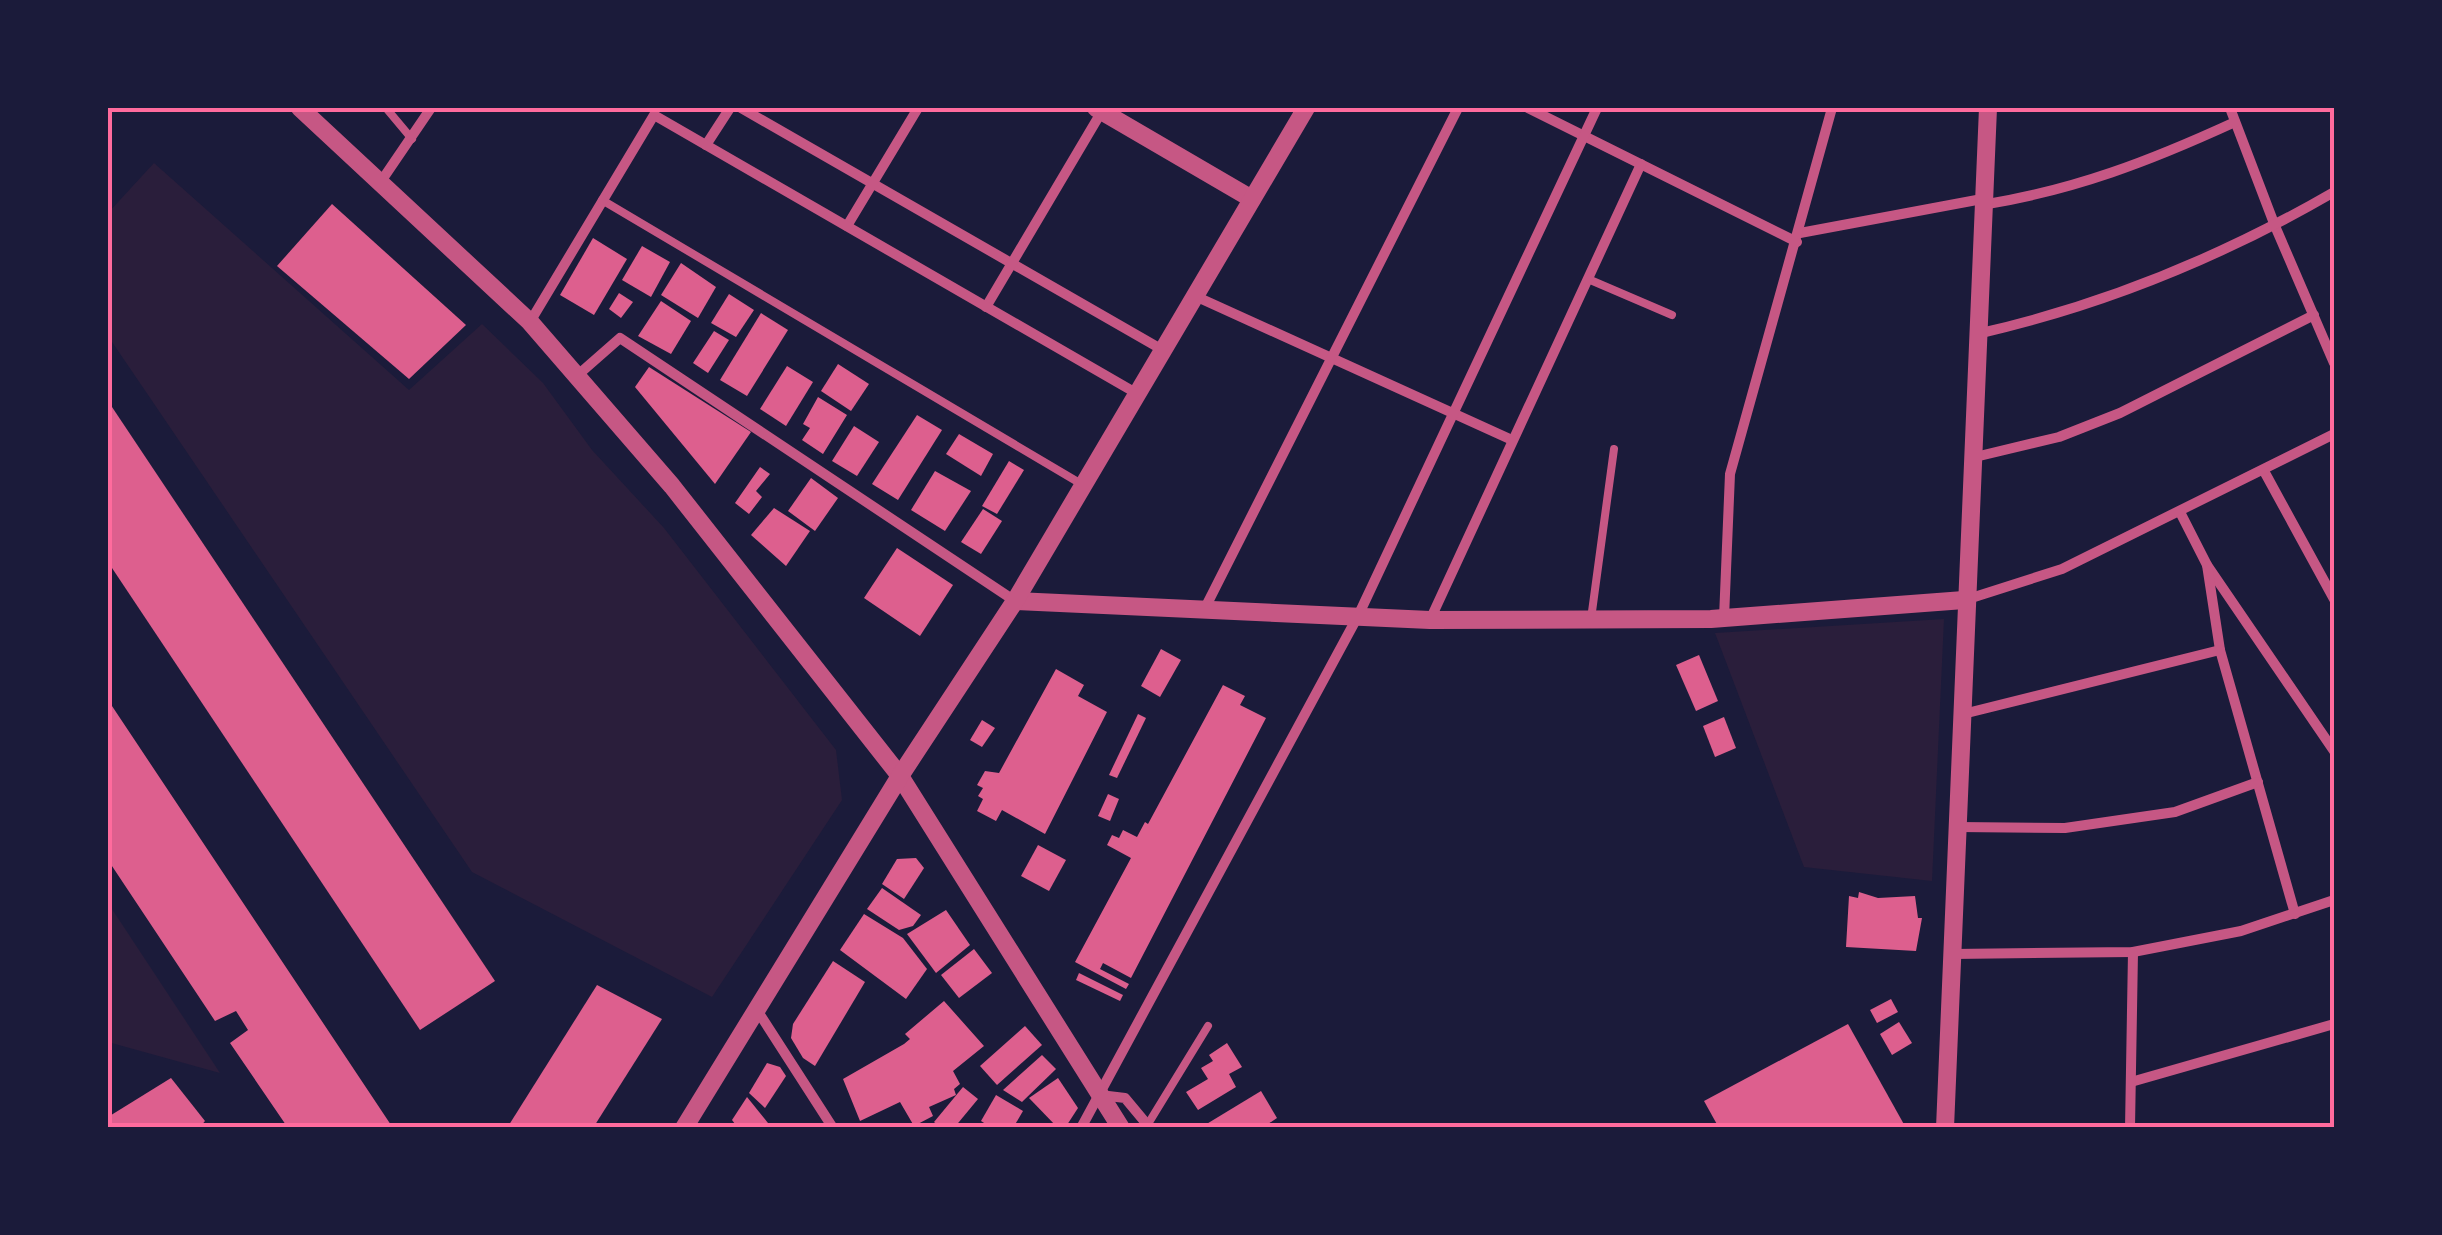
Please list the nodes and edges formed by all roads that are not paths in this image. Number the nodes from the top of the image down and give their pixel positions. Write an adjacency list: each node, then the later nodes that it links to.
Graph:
1 (300, 108): 20 (street)
2 (386, 108): 17 (lane)
3 (431, 108): 17 (street)
4 (730, 108): 18 (street)
5 (742, 108): 21 (street)
6 (918, 108): 21 (street)
7 (1306, 108): 24 (street)
8 (1458, 108): 38 (street)
9 (1528, 108): 16 (street)
10 (1596, 108): 16 (street)
11 (1832, 108): 28 (street)
12 (1988, 108): 25 (street)
13 (2230, 108): 15 (street)
14 (1099, 109): 24 (street); 29 (street)
15 (2235, 122): 25 (street); 27 (street)
16 (1582, 135): 19 (street); 42 (street)
17 (412, 140): 20 (street)
18 (706, 145): 23 (street); 26 (street)
19 (1641, 164): 28 (street); 30 (street)
20 (382, 180): 35 (street)
21 (873, 184): 26 (street); 29 (street)
22 (2334, 192): 27 (street)
23 (602, 200): 35 (street); 48 (lane)
24 (1252, 200): 31 (street)
25 (1982, 202): 28 (street); 36 (street)
26 (847, 226): 32 (street)
27 (2274, 226): 33 (street); 36 (street)
28 (1798, 238): 56 (street)
29 (1012, 263): 32 (street); 37 (street)
30 (1588, 279): 34 (lane); 44 (street)
31 (1194, 296): 37 (street); 38 (street)
32 (986, 306): 41 (street)
33 (2314, 314): 39 (street); 46 (street)
34 (1672, 315)
35 (530, 322): 40 (street)
36 (1976, 334): 46 (street)
37 (1162, 350): 41 (street)
38 (1332, 358): 42 (street); 54 (street)
39 (2334, 363)
40 (579, 374): 53 (street); 62 (street)
41 (1136, 393): 48 (street)
42 (1452, 412): 44 (street); 55 (street)
43 (2334, 434): 47 (street)
44 (1512, 440): 58 (street)
45 (1614, 449): 57 (lane)
46 (1970, 458): 52 (street)
47 (2264, 470): 49 (street); 51 (street)
48 (1083, 484): 53 (street)
49 (2181, 514): 50 (street); 52 (street)
50 (2207, 565): 59 (street); 61 (street)
51 (2334, 599)
52 (1964, 600): 56 (street); 60 (street)
53 (1015, 601): 54 (street); 62 (street)
54 (1204, 610): 55 (street)
55 (1358, 616): 58 (street); 73 (street)
56 (1724, 618): 57 (street)
57 (1591, 619): 58 (street)
58 (1430, 620)
59 (2220, 650): 60 (street); 63 (street)
60 (1959, 715): 64 (street)
61 (2334, 752)
62 (900, 776): 69 (street); 73 (street)
63 (2258, 782): 64 (street); 66 (street)
64 (1958, 827): 68 (street)
65 (2334, 900): 66 (street)
66 (2294, 914): 67 (street)
67 (2133, 952): 68 (street); 72 (street)
68 (1953, 954): 79 (street)
69 (757, 1010): 75 (street); 76 (street)
70 (2334, 1024): 72 (street)
71 (1208, 1026): 74 (lane)
72 (2131, 1082): 80 (street)
73 (1100, 1094): 74 (street); 77 (street); 78 (street)
74 (1149, 1126)
75 (684, 1128)
76 (833, 1128)
77 (1080, 1128)
78 (1121, 1128)
79 (1945, 1128)
80 (2130, 1128)

